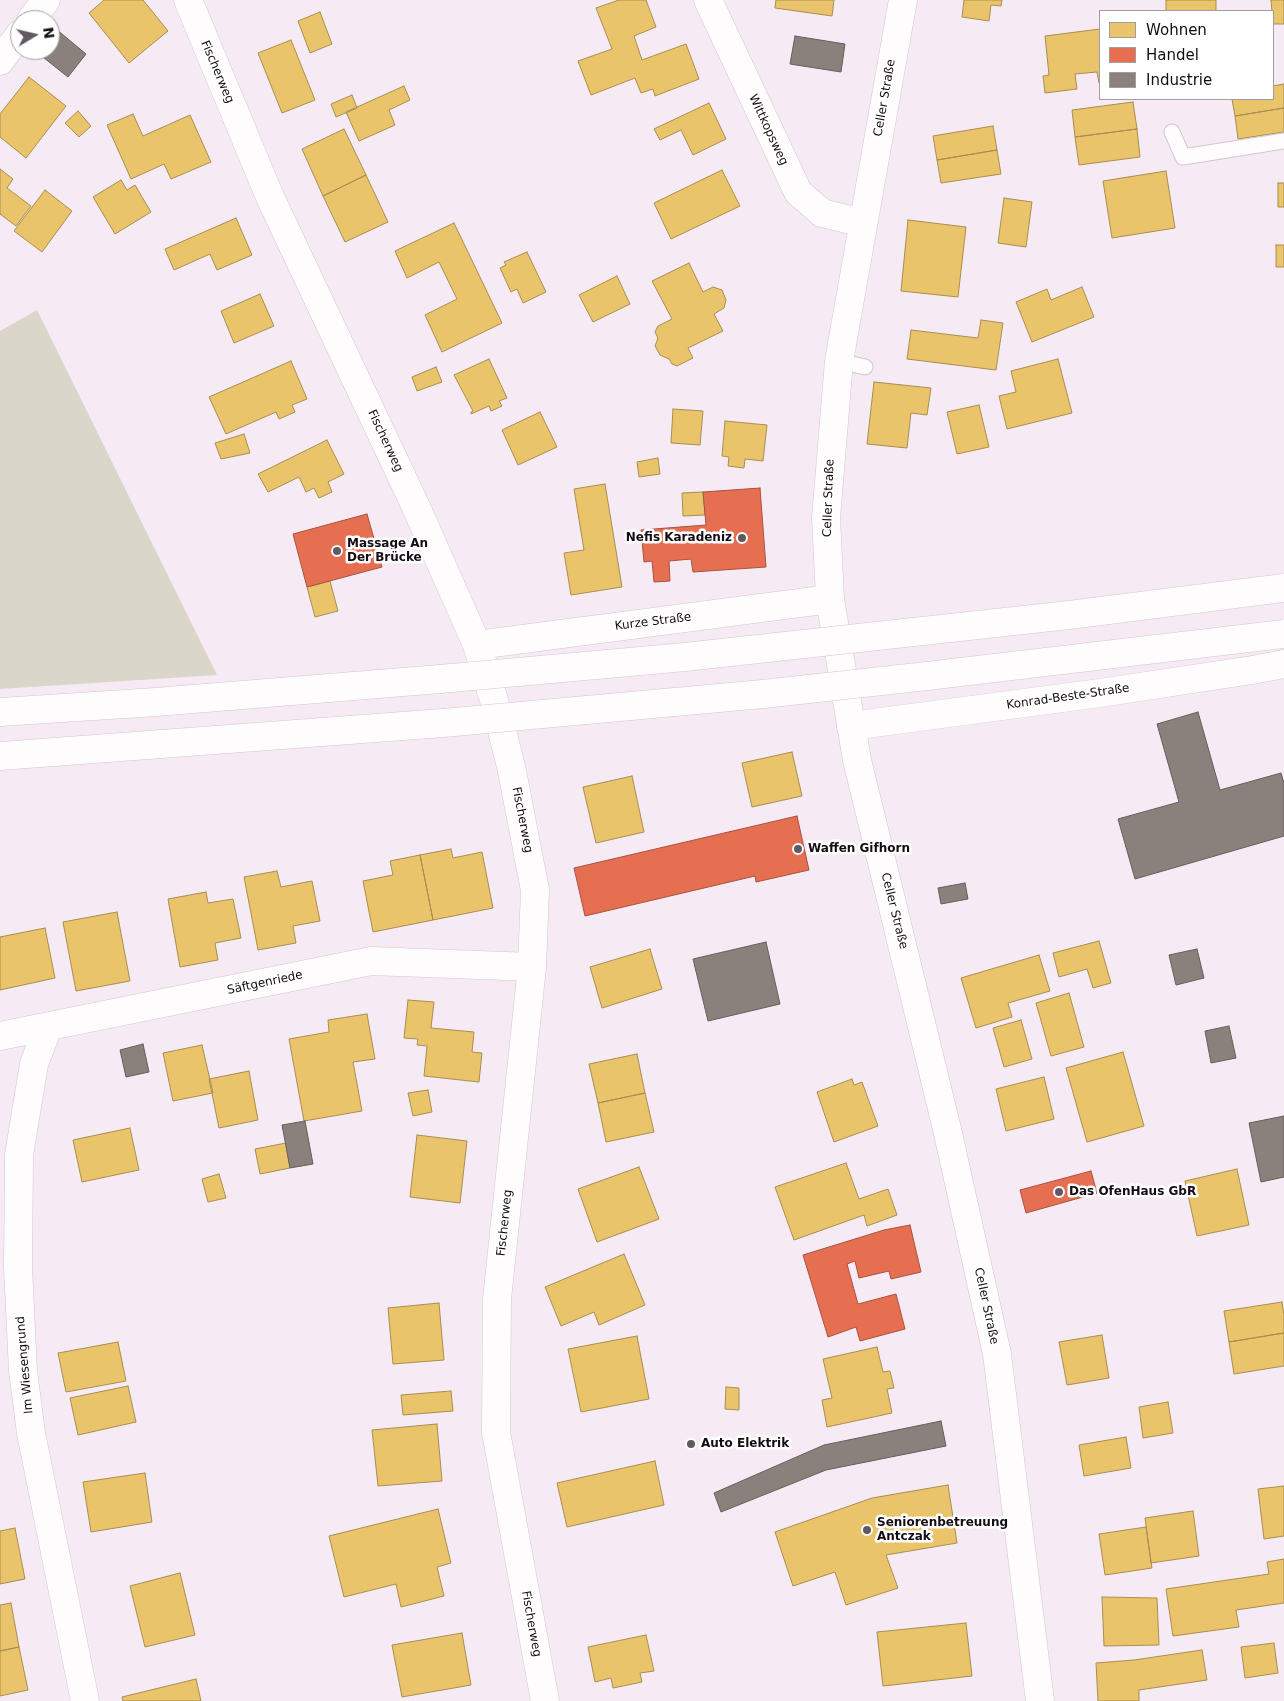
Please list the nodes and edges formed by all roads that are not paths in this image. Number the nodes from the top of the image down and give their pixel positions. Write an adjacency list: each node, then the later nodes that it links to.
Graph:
1 (188, 0): 12 (main road, Fischerweg)
2 (708, 0): 8 (main road, Wittkopsweg)
3 (903, 0): 8 (main road, Celler Straße)
4 (10, 47): 5 (main road)
5 (0, 60)
6 (1172, 132): 7 (lane)
7 (1284, 141)
8 (863, 223): 10 (main road, Celler Straße)
9 (1284, 588): 14 (main road, bridge)
10 (830, 599): 12 (main road, Kurze Straße); 15 (main road, Celler Straße)
11 (1284, 634): 16 (main road, bridge)
12 (476, 645): 17 (main road, Fischerweg)
13 (1284, 664): 15 (main road, Konrad-Beste-Straße)
14 (0, 712)
15 (852, 726): 22 (main road, Celler Straße)
16 (0, 756)
17 (532, 967): 18 (main road, Säftgenriede); 21 (main road, Fischerweg)
18 (48, 1027): 19 (main road, Säftgenriede); 20 (main road, Im Wiesengrund)
19 (0, 1036)
20 (85, 1701)
21 (545, 1701)
22 (1040, 1701)

